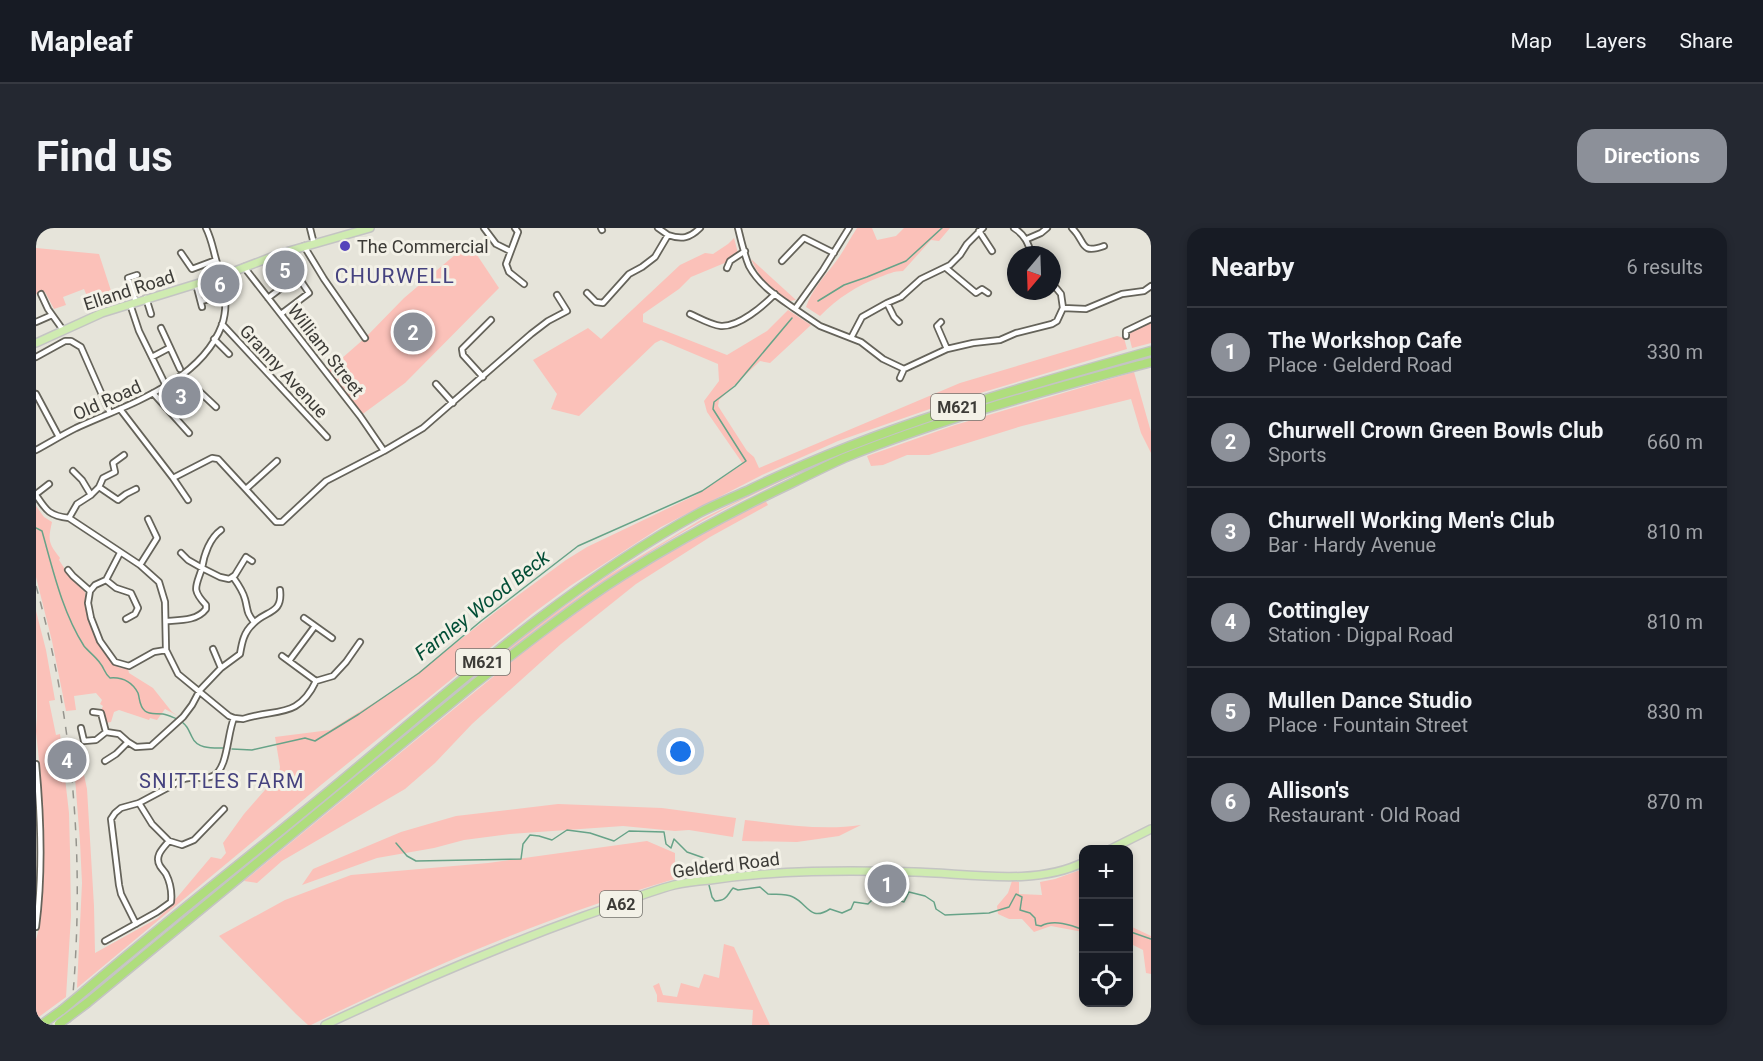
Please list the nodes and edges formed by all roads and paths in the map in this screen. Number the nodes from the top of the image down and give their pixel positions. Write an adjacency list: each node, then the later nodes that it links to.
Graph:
1 (206, 228): 28 (street, Old Road)
2 (310, 228): 18 (street)
3 (370, 228): 18 (main road, Elland Road)
4 (484, 228): 22 (street)
5 (658, 228): 15 (street)
6 (700, 228): 15 (street)
7 (738, 228): 23 (street)
8 (849, 228): 27 (street)
9 (1014, 228): 17 (street)
10 (1047, 228): 17 (street)
11 (1072, 228): 21 (street)
12 (517, 230): 22 (street)
13 (981, 230): 24 (street); 32 (street)
14 (797, 234): 16 (street)
15 (668, 235): 39 (street)
16 (804, 238): 27 (street); 29 (street)
17 (1027, 239): 20 (street)
18 (314, 244): 19 (main road, Elland Road)
19 (304, 246): 26 (main road, Elland Road); 67 (street)
20 (1029, 246)
21 (1104, 246)
22 (510, 251): 37 (street)
23 (745, 251): 31 (street); 42 (street)
24 (992, 251)
25 (180, 253): 28 (street)
26 (282, 253): 30 (main road, Elland Road); 35 (street)
27 (834, 253): 51 (street)
28 (216, 260): 34 (street, Old Road)
29 (782, 261)
30 (244, 267): 34 (main road, Elland Road); 47 (street, William Street)
31 (727, 268)
32 (946, 268): 40 (street); 49 (street)
33 (137, 275): 48 (street)
34 (222, 276): 36 (main road, Elland Road); 44 (street, Old Road)
35 (297, 276): 47 (street); 53 (street)
36 (196, 284): 44 (street); 46 (main road, Elland Road)
37 (524, 284)
38 (1151, 286): 50 (street)
39 (586, 293)
40 (988, 293)
41 (41, 294): 56 (street)
42 (775, 294): 51 (street); 55 (street)
43 (1061, 294): 50 (street)
44 (225, 295): 63 (street, Old Road)
45 (557, 295): 59 (street)
46 (146, 298): 48 (main road, Elland Road); 52 (street)
47 (268, 298): 53 (street, William Street)
48 (133, 302): 65 (main road, Elland Road); 76 (street)
49 (887, 303): 61 (street); 68 (street)
50 (1064, 308): 72 (street)
51 (795, 309): 68 (street)
52 (152, 314)
53 (281, 314): 95 (street, William Street)
54 (544, 314): 59 (street)
55 (690, 314)
56 (52, 315): 60 (street); 65 (street)
57 (1151, 319): 66 (street)
58 (491, 320): 81 (street)
59 (548, 321): 81 (street)
60 (36, 322)
61 (899, 322)
62 (941, 322): 72 (street)
63 (222, 324): 69 (street, Old Road); 93 (street, Granny Avenue)
64 (161, 328): 71 (street)
65 (63, 330): 70 (main road, Elland Road)
66 (1126, 336)
67 (365, 338)
68 (851, 338): 79 (street)
69 (214, 339): 74 (street); 80 (street, Old Road)
70 (36, 343)
71 (169, 348): 76 (street); 78 (street)
72 (947, 349): 79 (street)
73 (1151, 351): 152 (highway, M621, bridge)
74 (229, 354)
75 (36, 357): 90 (street)
76 (152, 357): 84 (street)
77 (1151, 362): 153 (highway, M621, bridge)
78 (180, 369)
79 (904, 369): 82 (street)
80 (182, 375): 84 (street, Old Road); 88 (street)
81 (483, 377): 87 (street)
82 (900, 378)
83 (436, 384): 87 (street)
84 (166, 386): 85 (street, Old Road)
85 (153, 393): 89 (street, Old Road); 91 (street)
86 (36, 394): 92 (street)
87 (453, 403): 95 (street)
88 (216, 407)
89 (120, 409): 90 (street, Old Road); 99 (street)
90 (110, 413): 92 (street, Old Road)
91 (189, 433)
92 (59, 437): 94 (street, Old Road)
93 (327, 437)
94 (36, 450)
95 (384, 451): 103 (street)
96 (124, 455): 101 (street)
97 (277, 461): 103 (street)
98 (73, 471): 105 (street)
99 (173, 478): 103 (street); 106 (street)
100 (49, 484): 104 (street)
101 (99, 487): 102 (street); 105 (street)
102 (136, 489)
103 (246, 489)
104 (36, 494): 107 (street)
105 (91, 495): 107 (street)
106 (188, 500)
107 (69, 518): 110 (street)
108 (148, 519): 113 (street)
109 (221, 530): 114 (street)
110 (120, 553): 113 (street); 117 (street)
111 (181, 553): 114 (street)
112 (252, 561): 116 (street)
113 (140, 565): 122 (street)
114 (202, 568): 116 (street); 122 (street)
115 (68, 570): 119 (street)
116 (233, 577): 123 (street)
117 (106, 580): 119 (street); 121 (street)
118 (280, 590): 123 (street)
119 (90, 591): 128 (street)
120 (304, 618): 124 (street)
121 (126, 619)
122 (166, 621): 128 (street)
123 (254, 622): 131 (street)
124 (315, 626): 125 (street); 130 (street)
125 (332, 638)
126 (360, 642): 132 (street)
127 (213, 649): 131 (street)
128 (166, 650): 133 (street)
129 (282, 656): 130 (street)
130 (289, 661): 132 (street)
131 (221, 668): 133 (street)
132 (316, 681): 135 (street)
133 (200, 690): 135 (street); 138 (street)
134 (93, 712): 137 (street)
135 (234, 718): 142 (street)
136 (81, 728): 137 (street)
137 (106, 732): 138 (street)
138 (128, 742): 139 (street)
139 (105, 761)
140 (36, 764): 141 (street)
141 (37, 794): 148 (street)
142 (138, 802): 145 (street); 149 (street)
143 (224, 809): 145 (street)
144 (1151, 829): 146 (main road)
145 (170, 841): 149 (street)
146 (1117, 845)
147 (1079, 863): 154 (main road, Gelderd Road / A62)
148 (38, 868): 150 (street)
149 (136, 924): 151 (street)
150 (36, 927)
151 (105, 941)
152 (41, 1025)
153 (59, 1025)
154 (326, 1025)

